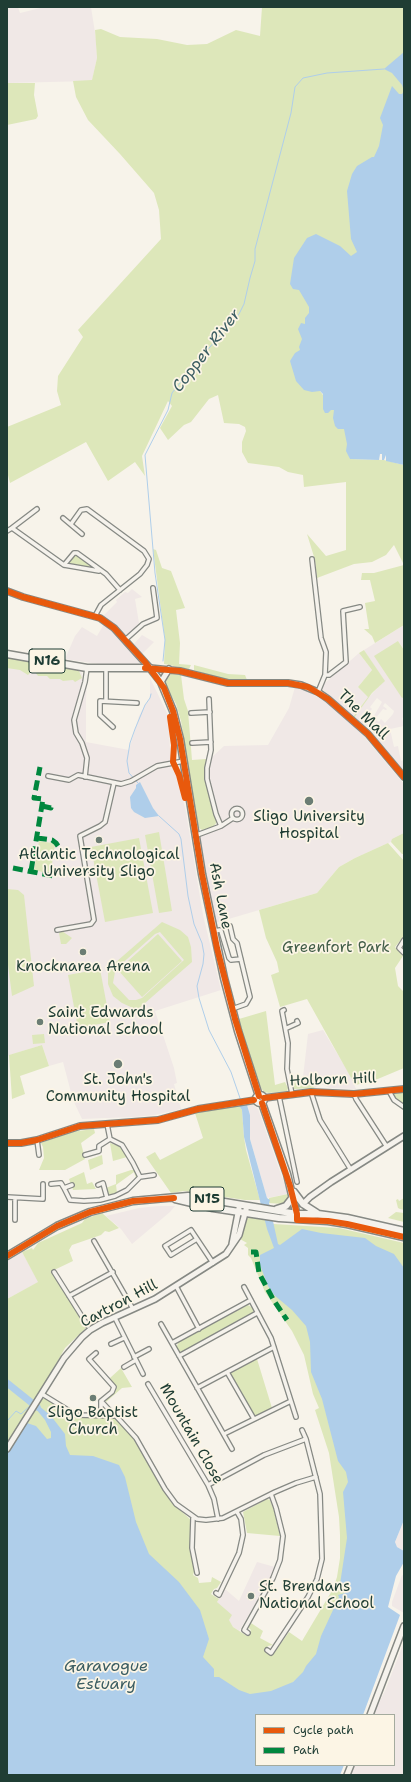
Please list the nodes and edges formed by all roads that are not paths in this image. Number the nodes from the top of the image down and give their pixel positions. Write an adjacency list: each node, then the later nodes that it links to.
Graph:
1 (37, 509): 4 (street)
2 (63, 518): 3 (street)
3 (71, 524): 6 (street); 11 (street)
4 (12, 528): 5 (street); 8 (street)
5 (7, 531)
6 (82, 534)
7 (312, 559): 22 (street)
8 (64, 565): 9 (street); 9 (street)
9 (100, 571): 11 (street)
10 (153, 588): 15 (street)
11 (120, 590): 14 (street)
12 (7, 591): 14 (main road)
13 (360, 607): 22 (street)
14 (95, 616): 15 (main road)
15 (125, 640): 18 (main road)
16 (7, 654): 17 (highway, N16)
17 (87, 668): 19 (highway, N16); 36 (street)
18 (150, 668): 19 (highway, N16); 20 (main road, The Mall); 21 (highway, Ash Lane)
19 (106, 669): 27 (street)
20 (169, 669): 23 (main road); 24 (main road, The Mall)
21 (154, 674): 23 (highway, Ash Lane); 25 (highway, Ash Lane)
22 (325, 675): 24 (street)
23 (161, 682): 25 (highway, Ash Lane)
24 (318, 692): 37 (main road, The Mall)
25 (168, 698): 34 (highway, Ash Lane)
26 (209, 699): 29 (street)
27 (106, 701): 28 (street); 31 (street)
28 (137, 703)
29 (210, 712): 30 (street); 32 (street)
30 (191, 713)
31 (113, 727)
32 (211, 742): 33 (street); 40 (street)
33 (192, 743)
34 (184, 761): 38 (street); 41 (highway, Ash Lane)
35 (48, 776): 36 (street)
36 (85, 777): 38 (street)
37 (404, 777)
38 (114, 783): 43 (street)
39 (233, 818): 40 (street)
40 (221, 826): 41 (street)
41 (197, 834): 44 (highway, Ash Lane)
42 (230, 926): 47 (street)
43 (57, 930)
44 (214, 931): 47 (street); 48 (highway, Ash Lane)
45 (404, 940): 46 (street)
46 (404, 953)
47 (241, 959): 48 (street)
48 (232, 1009): 58 (highway, Ash Lane)
49 (284, 1010): 51 (street)
50 (297, 1020): 51 (street)
51 (287, 1028): 55 (street)
52 (404, 1089): 53 (main road, Holborn Hill)
53 (389, 1091): 56 (main road, Holborn Hill); 59 (street)
54 (311, 1092): 55 (main road, Holborn Hill); 56 (main road, Holborn Hill); 68 (street)
55 (292, 1094): 57 (main road, Holborn Hill)
56 (354, 1094): 65 (street)
57 (280, 1096): 58 (main road, Holborn Hill); 71 (street)
58 (260, 1099): 60 (main road, Holborn Hill); 77 (highway, Ash Lane)
59 (404, 1107)
60 (107, 1124): 62 (street); 63 (main road, Holborn Hill)
61 (404, 1136): 65 (main road)
62 (110, 1139): 67 (street); 70 (street)
63 (37, 1140): 64 (main road, Holborn Hill); 66 (street)
64 (7, 1143)
65 (387, 1147): 68 (main road)
66 (39, 1155)
67 (85, 1155)
68 (351, 1170): 79 (main road)
69 (154, 1175): 70 (street)
70 (140, 1177): 81 (street)
71 (297, 1182)
72 (43, 1184): 80 (street)
73 (51, 1184): 76 (street)
74 (72, 1184): 76 (street)
75 (98, 1185): 81 (street)
76 (64, 1188): 81 (street)
77 (295, 1196): 79 (main road); 83 (highway, Ash Lane); 85 (highway); 88 (highway)
78 (7, 1197): 80 (street)
79 (310, 1197): 83 (main road)
80 (15, 1198): 89 (street)
81 (107, 1198)
82 (174, 1198): 84 (highway, N15); 86 (highway, N15); 94 (highway, N15)
83 (303, 1204): 87 (highway)
84 (243, 1205): 85 (highway, N15); 86 (main road, Cartron Hill)
85 (272, 1210): 88 (highway, N15)
86 (242, 1212): 88 (highway, N15); 95 (main road, Cartron Hill)
87 (318, 1214): 88 (highway); 90 (highway)
88 (299, 1217): 91 (highway)
89 (15, 1220)
90 (404, 1231)
91 (404, 1237)
92 (197, 1239): 92 (street); 95 (street)
93 (94, 1240): 97 (street)
94 (7, 1256)
95 (213, 1263): 98 (main road, Cartron Hill)
96 (54, 1272): 100 (street)
97 (113, 1272): 100 (street); 102 (street)
98 (176, 1286): 102 (main road, Cartron Hill); 107 (street)
99 (244, 1287): 101 (street)
100 (69, 1296): 106 (street)
101 (251, 1300): 103 (street); 107 (street)
102 (133, 1309): 104 (main road, Cartron Hill)
103 (257, 1313): 111 (street); 114 (street)
104 (115, 1318): 108 (street); 121 (main road, Cartron Hill)
105 (161, 1324): 109 (street)
106 (88, 1326)
107 (199, 1329): 109 (street)
108 (124, 1338): 110 (street); 115 (street)
109 (172, 1343): 114 (street)
110 (111, 1344)
111 (274, 1347): 117 (street); 123 (street)
112 (149, 1348): 115 (street)
113 (96, 1353): 122 (street)
114 (180, 1356): 120 (street)
115 (135, 1359): 116 (street); 118 (street)
116 (124, 1367)
117 (227, 1372): 120 (street); 127 (street)
118 (143, 1374)
119 (148, 1384): 134 (street, Mountain Close)
120 (198, 1388): 129 (street)
121 (42, 1394): 124 (street); 131 (main road, Cartron Hill)
122 (101, 1401): 124 (street); 125 (street)
123 (291, 1401): 126 (street); 127 (street)
124 (101, 1415): 125 (street)
125 (114, 1415): 137 (street)
126 (296, 1417)
127 (254, 1419): 129 (street)
128 (302, 1430): 130 (street)
129 (224, 1434): 132 (street)
130 (306, 1439): 133 (street); 134 (street)
131 (7, 1449)
132 (232, 1449)
133 (316, 1477): 135 (street); 143 (street)
134 (208, 1485): 138 (street, Mountain Close)
135 (271, 1494): 136 (street); 142 (street)
136 (237, 1512): 138 (street); 140 (street)
137 (193, 1518): 138 (street); 139 (street)
138 (218, 1519)
139 (197, 1573)
140 (216, 1593)
141 (404, 1626): 144 (main road)
142 (248, 1632)
143 (267, 1650)
144 (370, 1714)

